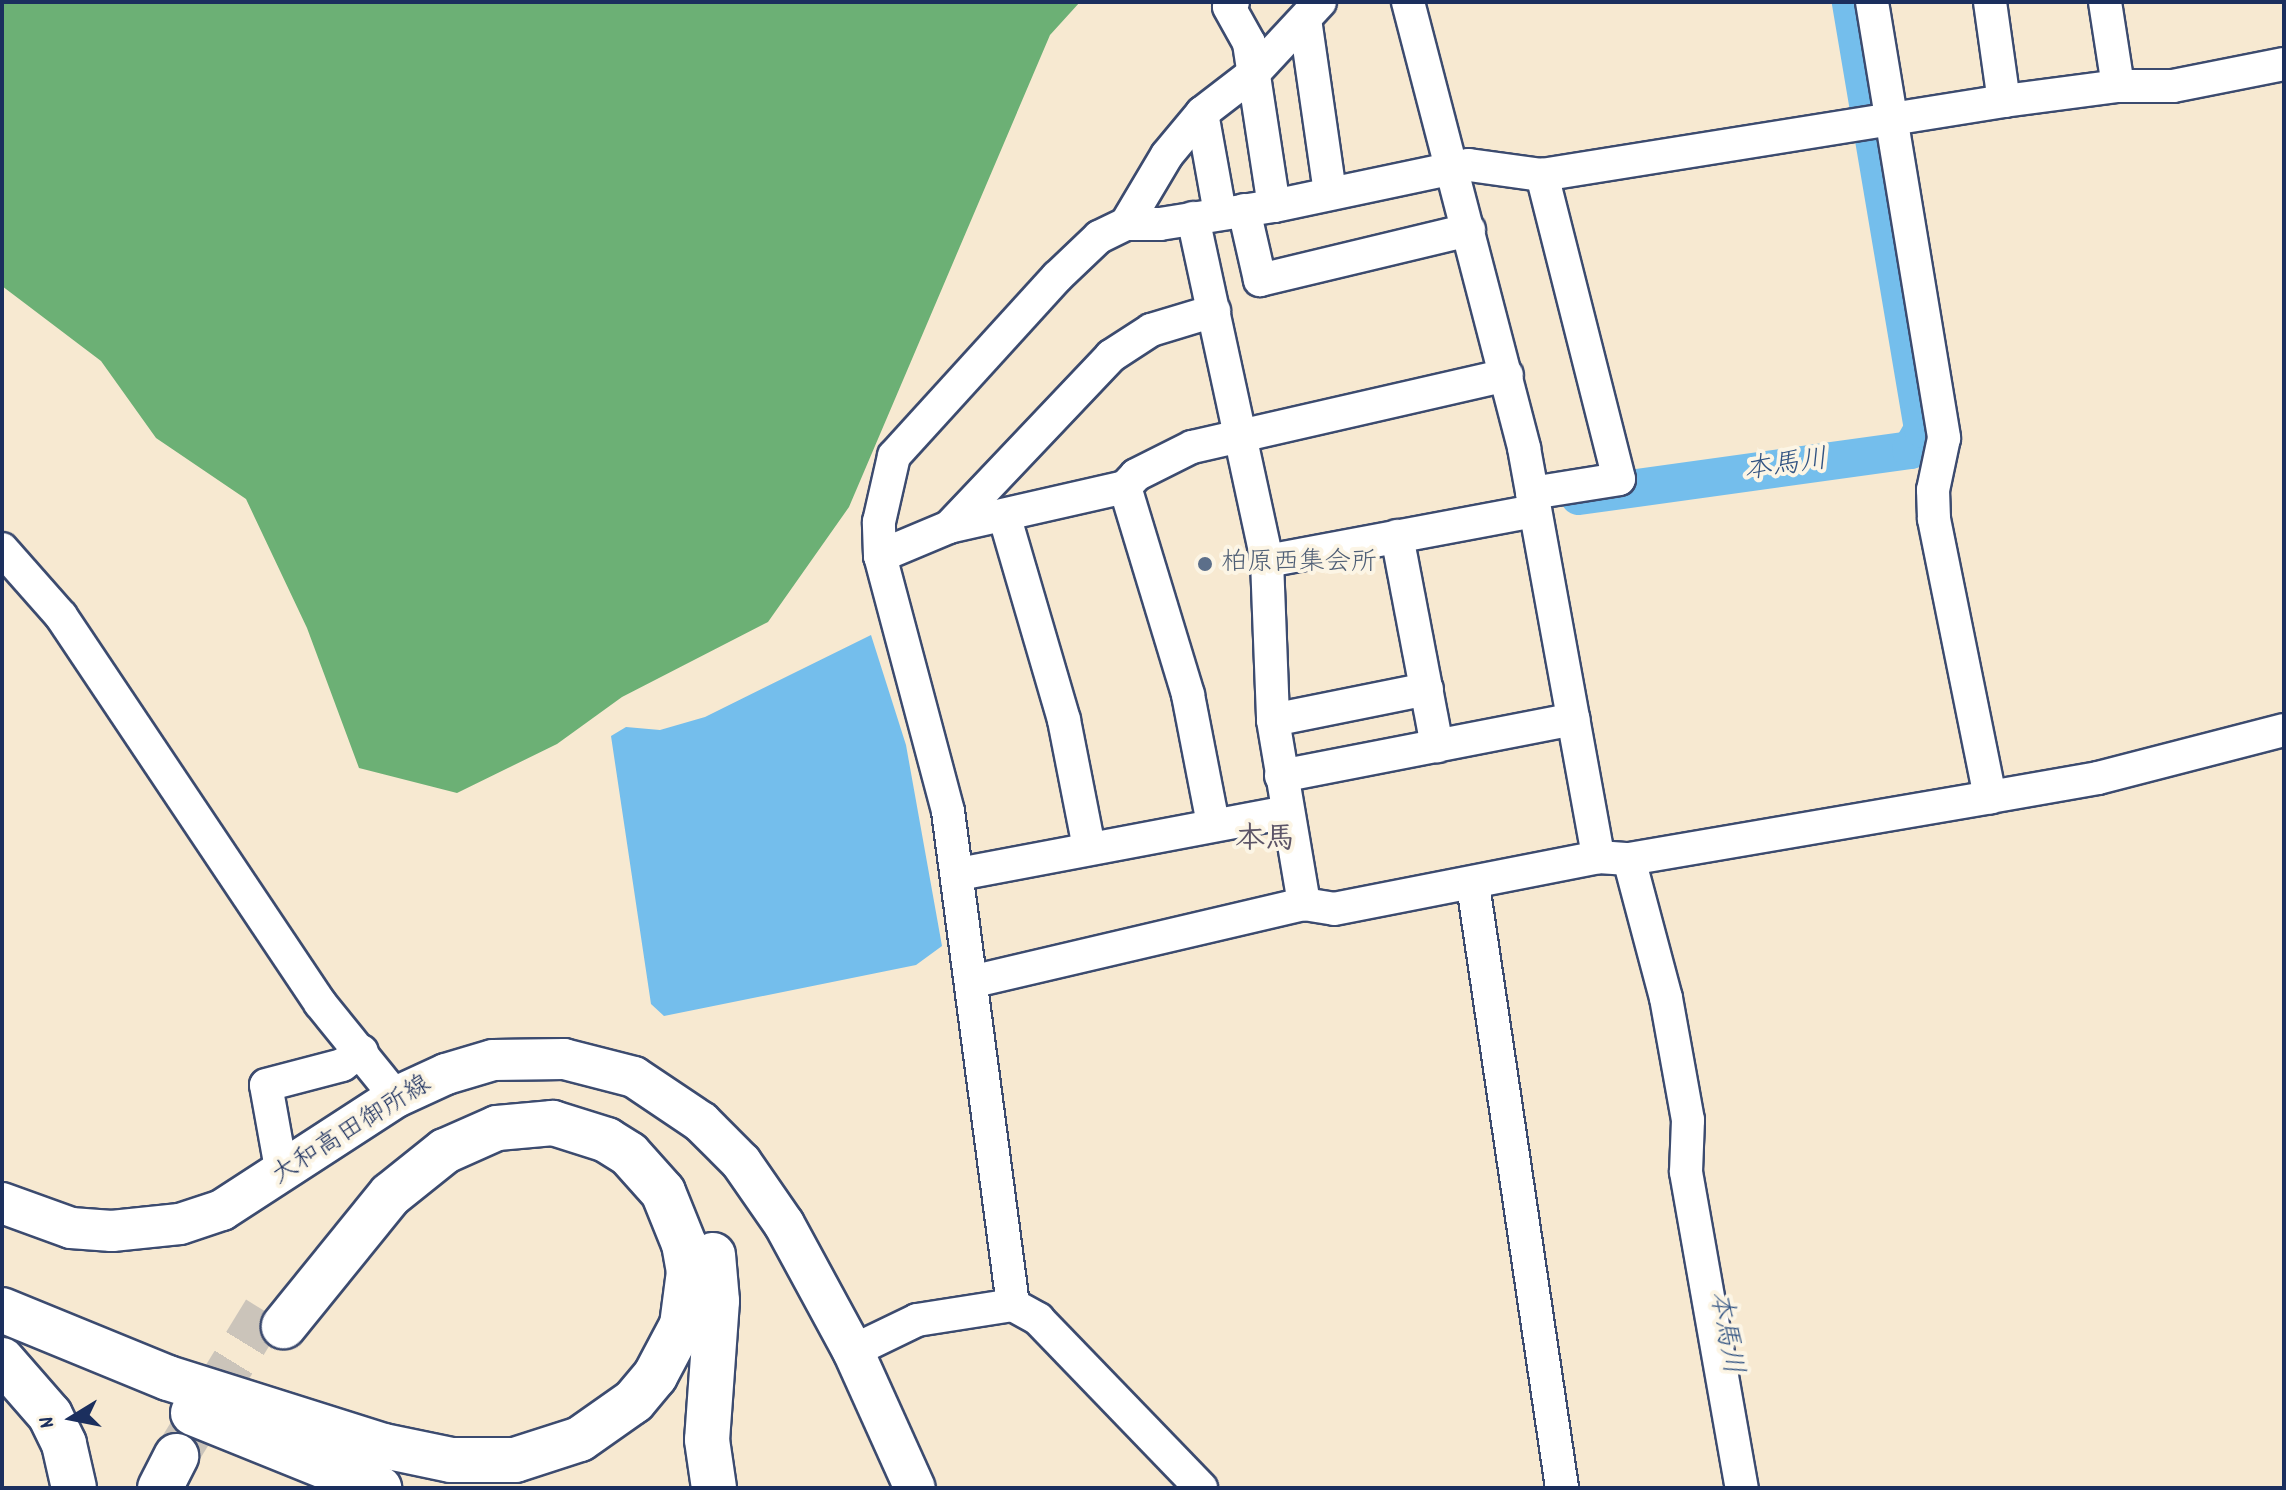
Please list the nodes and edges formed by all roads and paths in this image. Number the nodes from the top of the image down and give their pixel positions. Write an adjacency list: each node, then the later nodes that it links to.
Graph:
1 (1233, 2): 8 (street)
2 (1408, 2): 13 (street)
3 (1872, 2): 12 (street)
4 (1990, 2): 10 (street)
5 (2105, 2): 9 (street)
6 (1313, 10): 8 (street); 15 (street)
7 (2284, 64): 9 (street)
8 (1254, 73): 11 (street); 16 (street)
9 (2118, 86): 10 (street)
10 (2004, 101): 12 (street)
11 (1202, 113): 16 (street); 17 (street)
12 (1877, 124): 14 (street); 36 (street)
13 (1453, 169): 14 (street); 15 (street); 18 (street)
14 (1542, 175): 23 (street)
15 (1330, 193): 16 (street)
16 (1233, 212): 17 (street); 18 (street); 19 (street)
17 (1126, 224): 28 (street)
18 (1469, 230): 20 (street)
19 (1214, 311): 21 (street); 25 (street)
20 (1507, 375): 21 (street); 23 (street)
21 (1241, 435): 22 (street); 29 (street)
22 (1125, 487): 24 (street); 38 (street)
23 (1533, 502): 26 (street); 31 (street)
24 (1005, 518): 25 (street); 39 (street)
25 (949, 527): 28 (street)
26 (1397, 536): 29 (street); 30 (street)
27 (2, 549): 45 (street)
28 (880, 556): 41 (street)
29 (1267, 561): 32 (street)
30 (1427, 689): 32 (street); 34 (street)
31 (1574, 719): 34 (street); 40 (street)
32 (1273, 720): 35 (street)
33 (2284, 730): 36 (street)
34 (1437, 746): 35 (street)
35 (1281, 776): 37 (street)
36 (1990, 797): 40 (street)
37 (1287, 812): 38 (street); 43 (street)
38 (1213, 824): 39 (street)
39 (1089, 847): 41 (street)
40 (1613, 858): 42 (street); 60 (street)
41 (959, 874): 44 (street)
42 (1473, 885): 43 (street); 59 (street)
43 (1304, 904): 44 (street)
44 (975, 981): 49 (street)
45 (362, 1051): 46 (street); 47 (street)
46 (396, 1097): 47 (main road, 大和高田御所線); 52 (main road, 大和高田御所線)
47 (282, 1174): 48 (main road, 大和高田御所線)
48 (2, 1203)
49 (1013, 1305): 52 (street); 58 (street)
50 (2, 1310): 56 (highway)
51 (2, 1325): 55 (highway)
52 (853, 1351): 57 (main road, 大和高田御所線)
53 (2, 1360): 54 (highway)
54 (74, 1488)
55 (379, 1488)
56 (714, 1488)
57 (915, 1488)
58 (1201, 1488)
59 (1562, 1488)
60 (1742, 1488)

